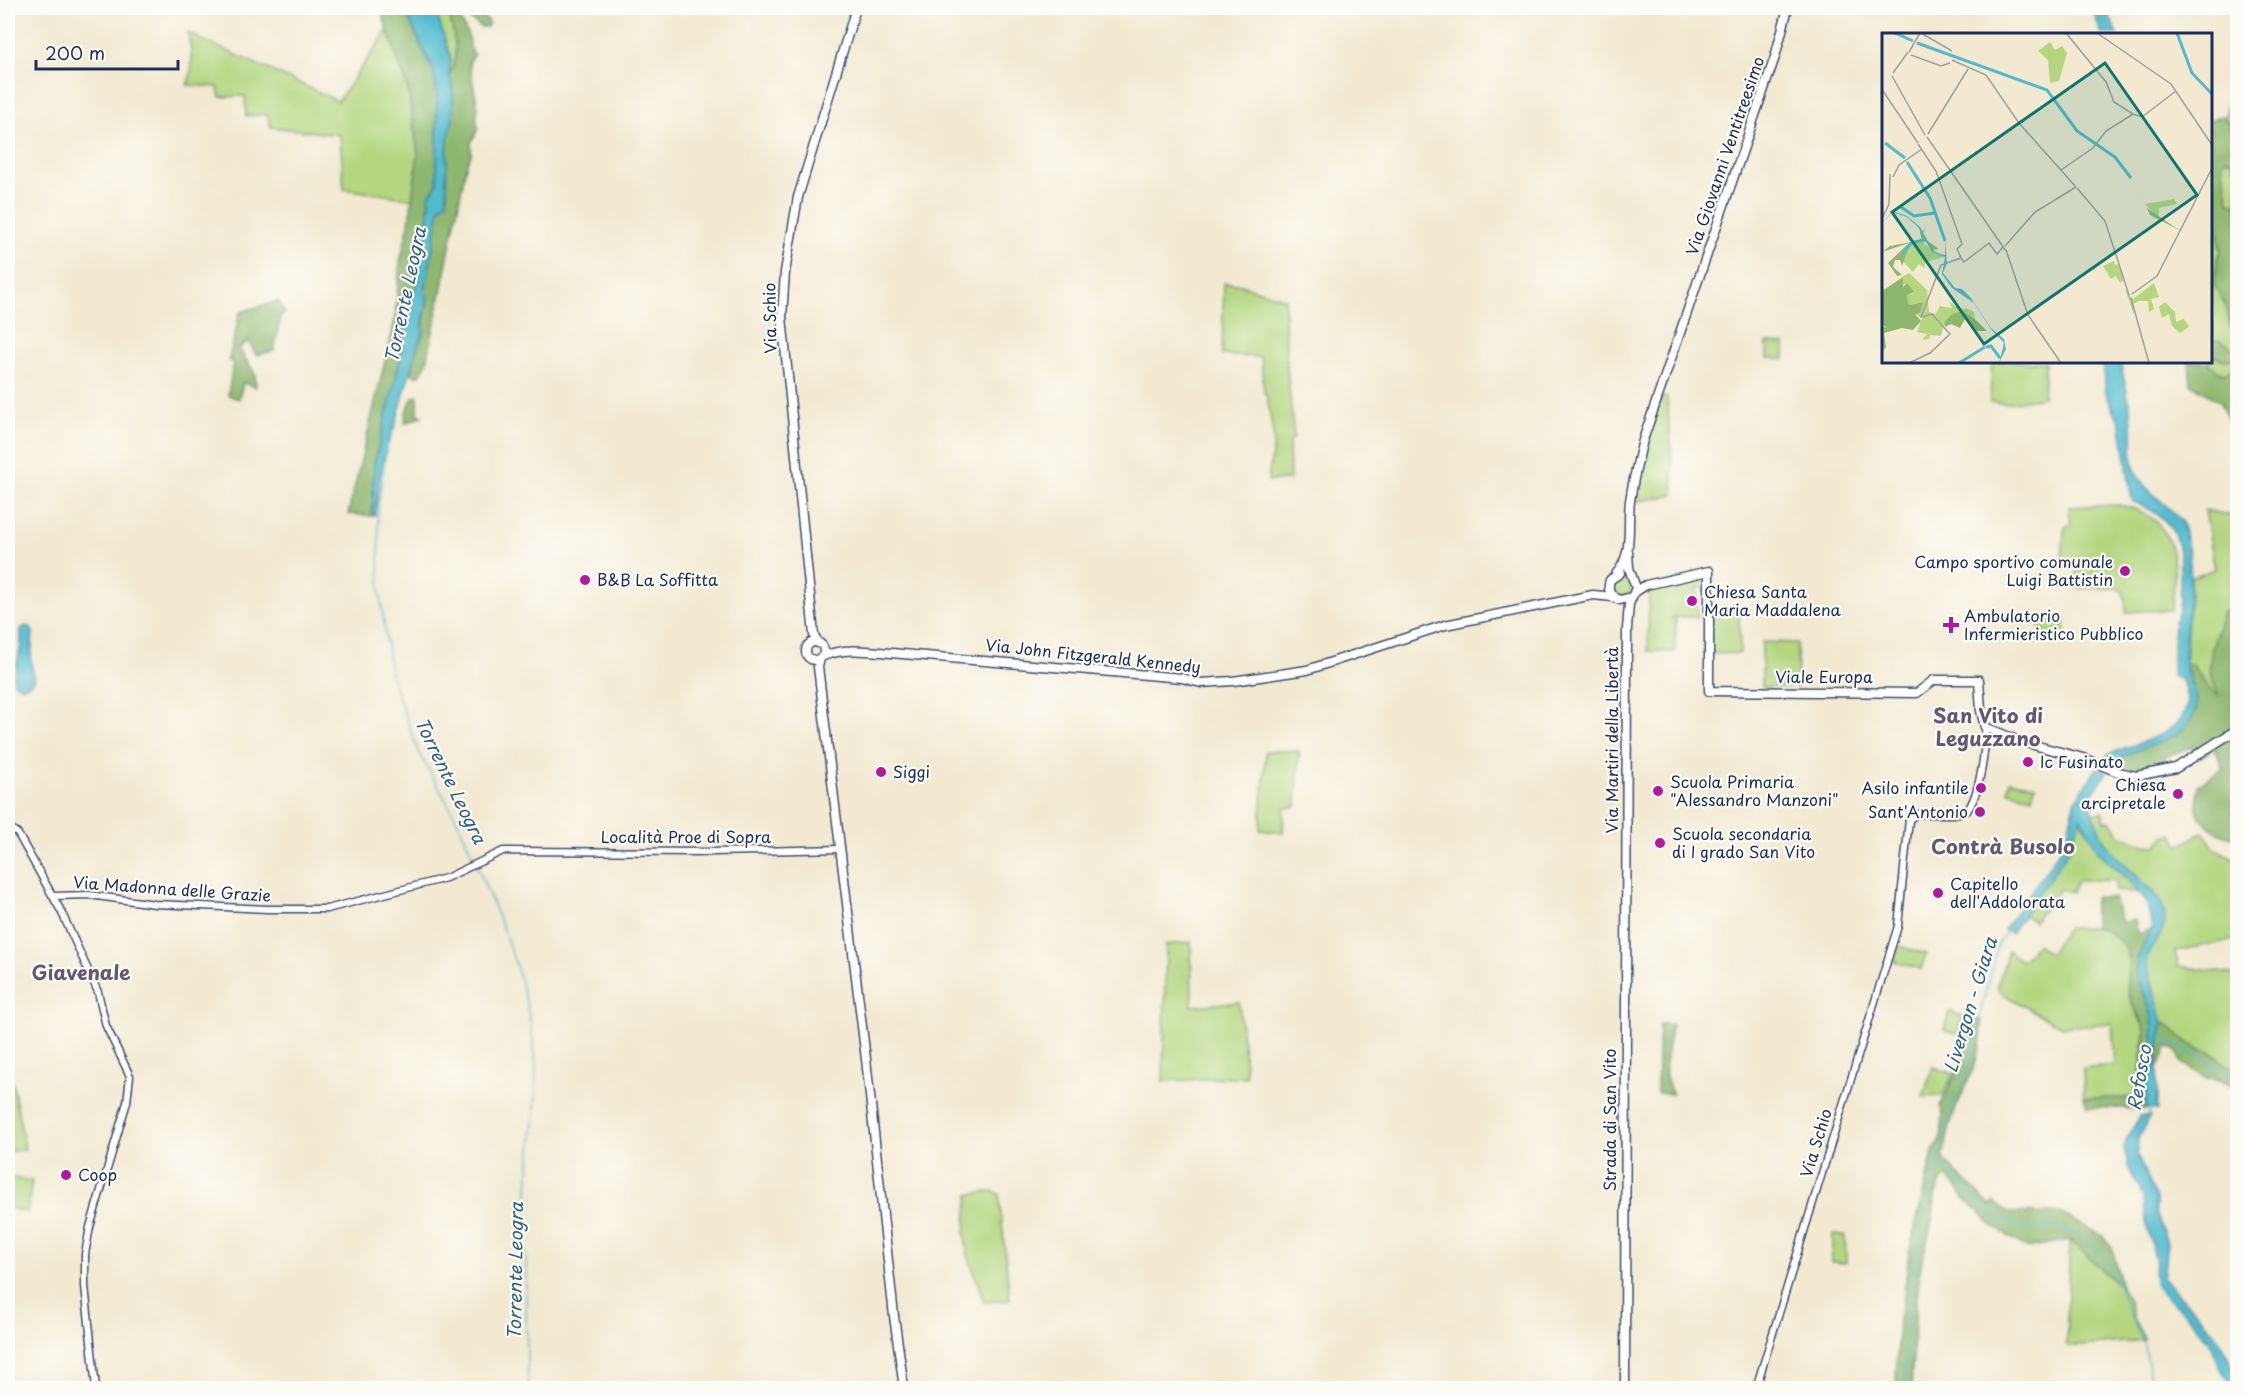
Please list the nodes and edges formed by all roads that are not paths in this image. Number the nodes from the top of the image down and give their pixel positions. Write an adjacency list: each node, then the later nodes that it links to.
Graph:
1 (856, 8): 12 (main road, Via Schio)
2 (1788, 8): 3 (main road, Via Giovanni Ventitreesimo)
3 (1628, 552): 4 (main road); 5 (main road)
4 (1616, 574): 5 (main road); 7 (main road)
5 (1633, 577): 6 (main road); 9 (main road)
6 (1655, 582): 9 (main road); 13 (main road, Viale Europa)
7 (1609, 584): 8 (main road, Via John Fitzgerald Kennedy); 10 (main road)
8 (1593, 595): 10 (main road, Via John Fitzgerald Kennedy); 12 (main road, Via John Fitzgerald Kennedy)
9 (1633, 595): 10 (main road); 11 (main road, Via Martiri della Libertà)
10 (1615, 598): 11 (main road, Via Martiri della Libertà)
11 (1627, 629): 18 (main road, Via Martiri della Libertà)
12 (819, 652): 16 (main road, Via Schio)
13 (1984, 726): 14 (main road); 23 (street, Via Schio)
14 (2238, 729)
15 (8, 826): 19 (street)
16 (841, 849): 17 (street, Località Proe di Sopra); 21 (main road, Via Schio)
17 (531, 850): 19 (street, Via Madonna delle Grazie)
18 (1626, 851): 22 (main road, Strada di San Vito)
19 (54, 896): 20 (street)
20 (96, 1389)
21 (904, 1389)
22 (1625, 1389)
23 (1756, 1389)

